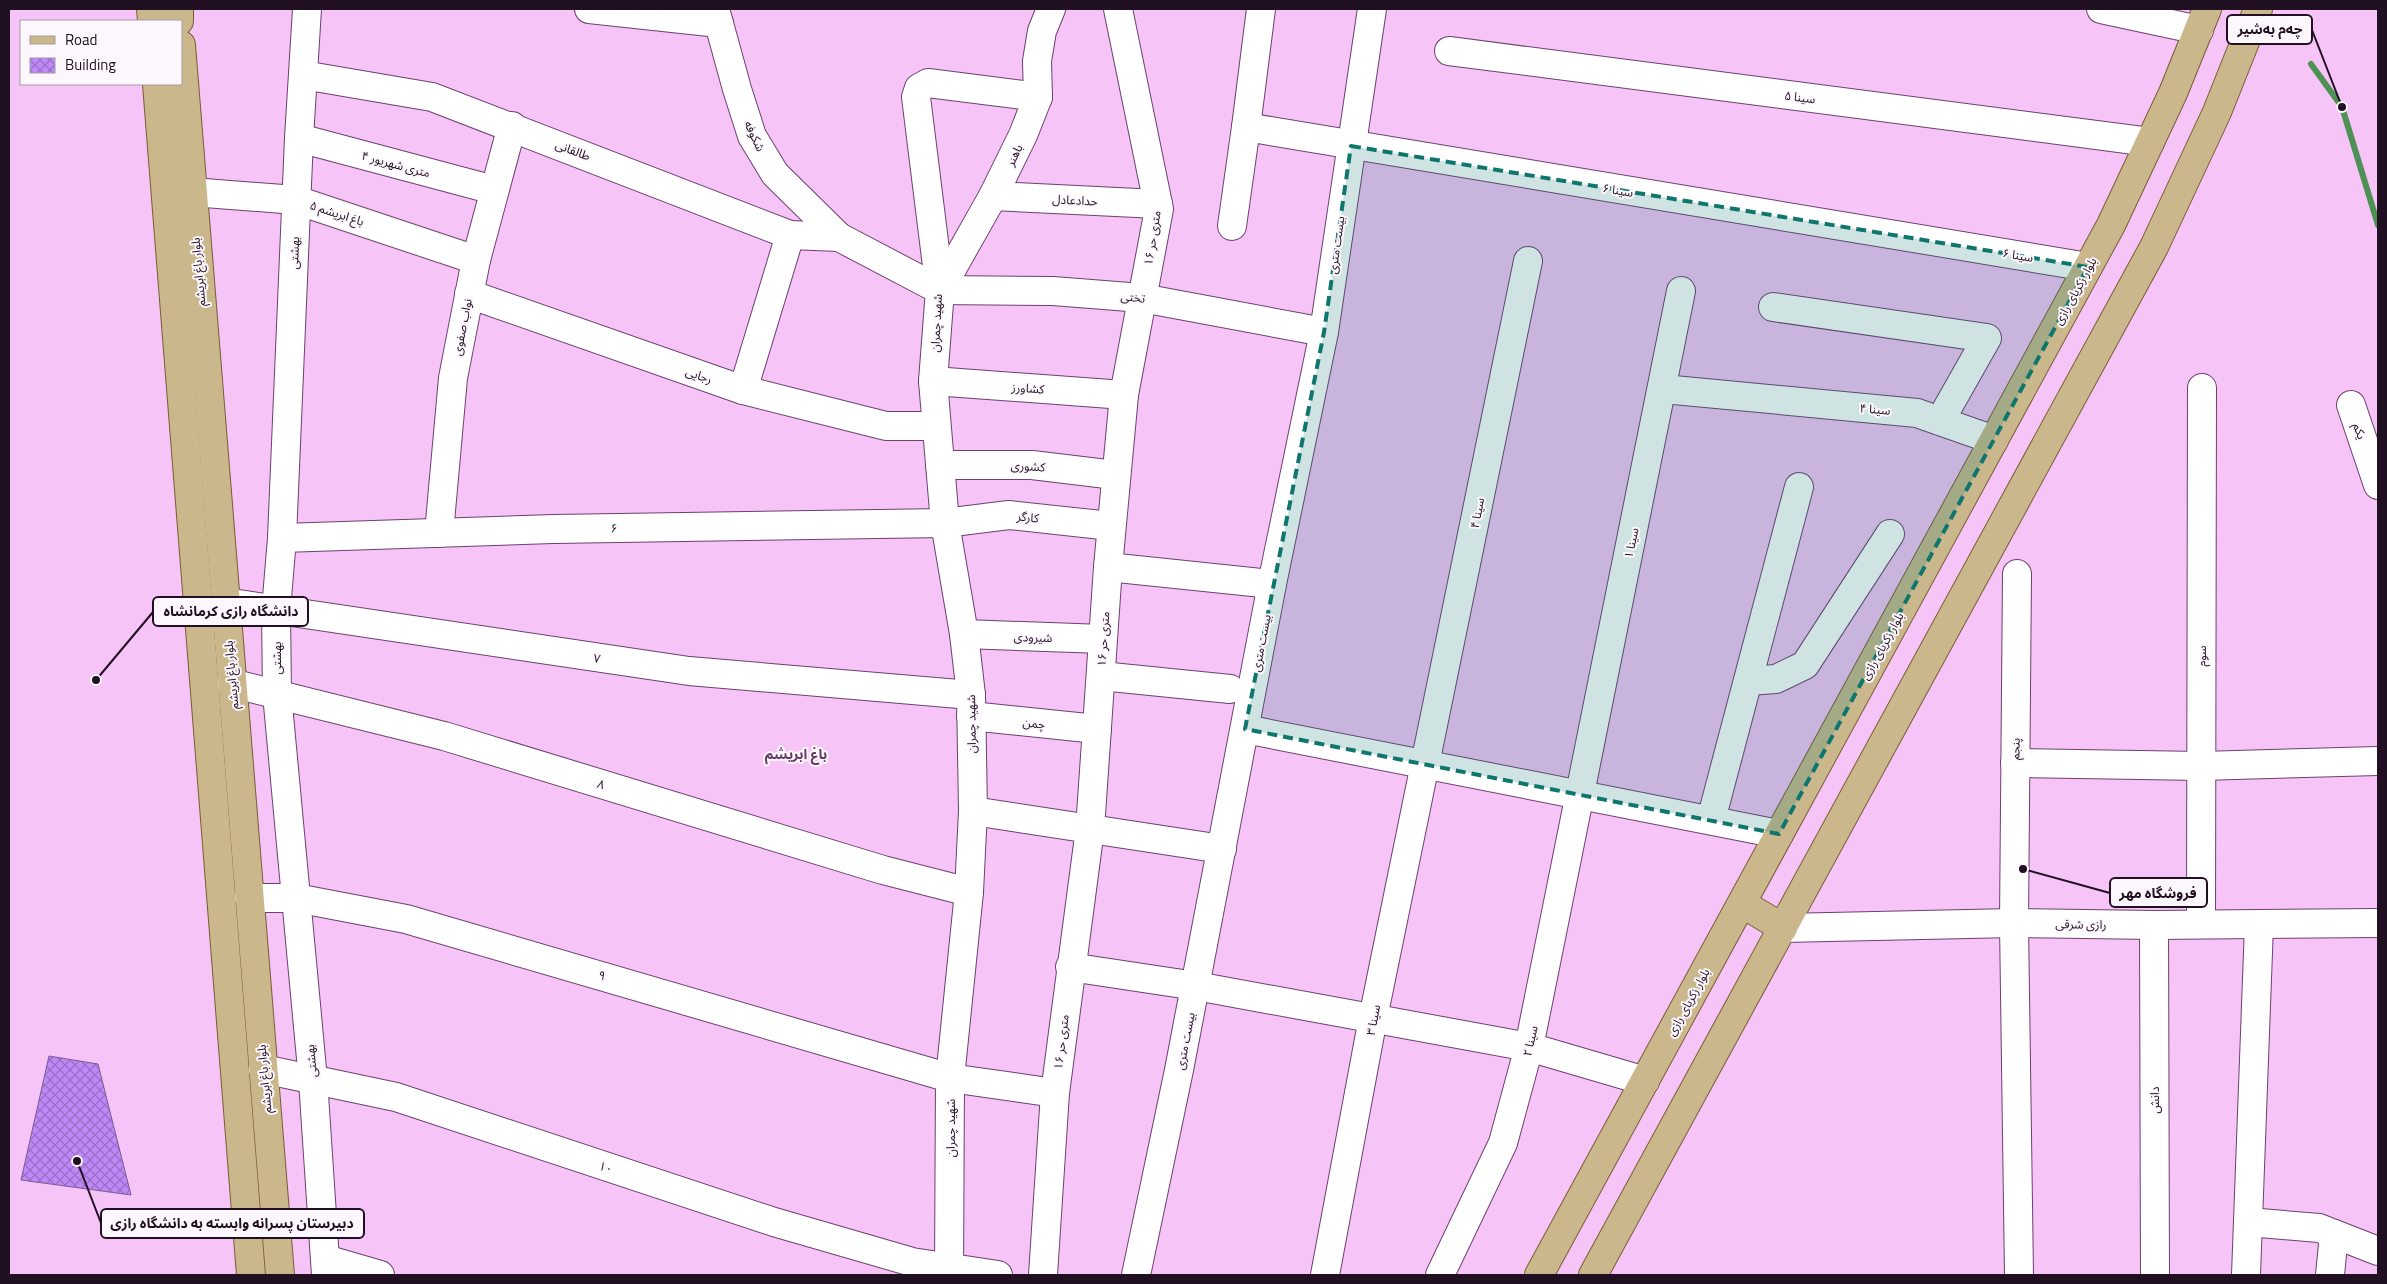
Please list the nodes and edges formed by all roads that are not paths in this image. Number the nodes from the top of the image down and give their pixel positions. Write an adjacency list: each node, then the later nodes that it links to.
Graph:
1 (307, 9): 13 (street, بهشتی)
2 (589, 9): 9 (street)
3 (1051, 9): 15 (street, باهنر)
4 (1118, 9): 25 (street, ۱۶ متری حر)
5 (1260, 9): 17 (street)
6 (1372, 9): 20 (street, بیست متری)
7 (2101, 9): 10 (street)
8 (2258, 9): 90 (main road)
9 (717, 16): 28 (street, شکوفه)
10 (2203, 20): 19 (main road, بلوار زکریای رازی)
11 (1449, 51): 19 (street, سینا ۵)
12 (182, 58): 22 (main road, بلوار باغ ابریشم)
13 (303, 75): 16 (street, طالقانی); 18 (street, بهشتی)
14 (157, 85): 105 (main road, بلوار باغ ابریشم)
15 (1038, 97): 23 (street, باهنر); 32 (street)
16 (512, 126): 21 (street, نواب صفوی); 27 (street, طالقانی)
17 (1246, 127): 20 (street, سینا ۶); 26 (street)
18 (299, 138): 21 (street, ۴ متری شهریور); 24 (street, بهشتی)
19 (2150, 142): 31 (main road, بلوار زکریای رازی)
20 (1351, 146): 31 (street, سینا ۶); 37 (street, بیست متری)
21 (494, 190): 29 (street, نواب صفوی)
22 (192, 192): 24 (street, باغ ابریشم ۵); 59 (main road, بلوار باغ ابریشم)
23 (993, 196): 25 (street, حدادعادل); 32 (street, باهنر)
24 (296, 200): 29 (street, باغ ابریشم ۵); 55 (street, بهشتی)
25 (1158, 204): 35 (street, ۱۶ متری حر)
26 (1232, 226)
27 (790, 235): 28 (street, طالقانی); 41 (street)
28 (839, 237): 32 (street, شهید چمران)
29 (476, 260): 34 (street, نواب صفوی)
30 (1528, 261): 73 (street, سینا ۴)
31 (2088, 267): 46 (main road, بلوار زکریای رازی)
32 (940, 290): 35 (street, تختی); 38 (street, شهید چمران)
33 (1681, 291): 40 (street, ۱ سینا)
34 (469, 294): 41 (street, رجایی); 53 (street, نواب صفوی)
35 (1142, 298): 37 (street, تختی); 42 (street, ۱۶ متری حر)
36 (1773, 307): 44 (street)
37 (1324, 332): 58 (street, بیست متری)
38 (933, 381): 42 (street, کشاورز); 45 (street, شهید چمران)
39 (2202, 388): 74 (street, سوم)
40 (1663, 389): 44 (street, سینا ۴); 75 (street, ۱ سینا)
41 (742, 390): 45 (street, رجایی)
42 (1124, 395): 48 (street, ۱۶ متری حر)
43 (2351, 405): 49 (street, یکم)
44 (1940, 421): 46 (street, سینا ۴)
45 (936, 426): 47 (street, شهید چمران)
46 (1994, 440): 79 (main road, بلوار زکریای رازی)
47 (940, 465): 48 (street, کشوری); 51 (street, شهید چمران)
48 (1115, 475): 52 (street, ۱۶ متری حر)
49 (2378, 485)
50 (1799, 487): 64 (street)
51 (945, 523): 52 (street, کارگر); 53 (street, ۶); 61 (street, شهید چمران)
52 (1111, 526): 56 (street, ۱۶ متری حر)
53 (439, 533): 55 (street, ۶)
54 (1890, 534): 64 (street)
55 (282, 538): 60 (street, بهشتی)
56 (1108, 567): 58 (street); 62 (street, ۱۶ متری حر)
57 (2017, 574): 72 (street, پنجم)
58 (1272, 584): 70 (street, بیست متری)
59 (225, 602): 60 (street, ۷); 65 (main road, بلوار باغ ابریشم)
60 (276, 610): 67 (street, بهشتی); 68 (street, ۷)
61 (964, 634): 62 (street, شیرودی); 68 (street, شهید چمران)
62 (1103, 639): 63 (street, ۱۶ متری حر)
63 (1101, 676): 66 (street); 69 (street, ۱۶ متری حر)
64 (1748, 681): 77 (street)
65 (231, 683): 67 (street, ۸); 82 (main road, بلوار باغ ابریشم)
66 (1230, 689)
67 (277, 694): 81 (street, ۸); 83 (street, بهشتی)
68 (971, 706): 69 (street, چمن); 76 (street, شهید چمران)
69 (1097, 729): 78 (street, ۱۶ متری حر)
70 (1245, 729): 73 (street); 80 (street, بیست متری)
71 (2378, 761): 74 (street)
72 (2015, 763): 74 (street); 85 (street, پنجم)
73 (1426, 765): 75 (street); 93 (street, سینا ۳)
74 (2200, 766): 87 (street, سوم)
75 (1579, 794): 77 (street); 94 (street, سینا ۲)
76 (973, 811): 78 (street); 81 (street, شهید چمران)
77 (1711, 820): 79 (street)
78 (1090, 829): 80 (street); 91 (street, ۱۶ متری حر)
79 (1779, 834): 84 (main road, بلوار زکریای رازی)
80 (1222, 849): 92 (street, بیست متری)
81 (968, 892): 96 (street, شهید چمران)
82 (249, 898): 83 (street, ۹); 95 (main road, بلوار باغ ابریشم)
83 (296, 898): 96 (street, ۹); 97 (street, بهشتی)
84 (1743, 904): 90 (main road); 98 (main road, بلوار زکریای رازی)
85 (2014, 923): 89 (street, رازی شرقی); 90 (street, رازی شرقی); 115 (street, پنجم)
86 (2378, 923): 88 (street, رازی شرقی)
87 (2201, 924): 88 (street, رازی شرقی); 89 (street, رازی شرقی)
88 (2259, 924): 100 (street)
89 (2154, 925): 116 (street, دانش)
90 (1783, 928): 114 (main road)
91 (1070, 967): 92 (street); 99 (street, ۱۶ متری حر)
92 (1196, 986): 93 (street); 110 (street, بیست متری)
93 (1374, 1018): 94 (street); 111 (street, سینا ۳)
94 (1530, 1047): 98 (street); 112 (street, سینا ۲)
95 (263, 1069): 97 (street, ۱۰); 106 (main road, بلوار باغ ابریشم)
96 (950, 1078): 99 (street, ۹); 104 (street, شهید چمران)
97 (313, 1080): 103 (street, بهشتی); 104 (street, ۱۰)
98 (1645, 1081): 113 (main road, بلوار زکریای رازی)
99 (1055, 1093): 109 (street, ۱۶ متری حر)
100 (2248, 1222): 101 (street); 117 (street)
101 (2334, 1234): 102 (street); 118 (street)
102 (2378, 1251)
103 (325, 1267): 107 (street)
104 (949, 1271): 108 (street, ۱۰)
105 (251, 1275)
106 (280, 1275)
107 (380, 1275)
108 (998, 1275)
109 (1042, 1275)
110 (1136, 1275)
111 (1325, 1275)
112 (1440, 1275)
113 (1539, 1275)
114 (1593, 1275)
115 (2019, 1275)
116 (2155, 1275)
117 (2246, 1275)
118 (2330, 1275)

